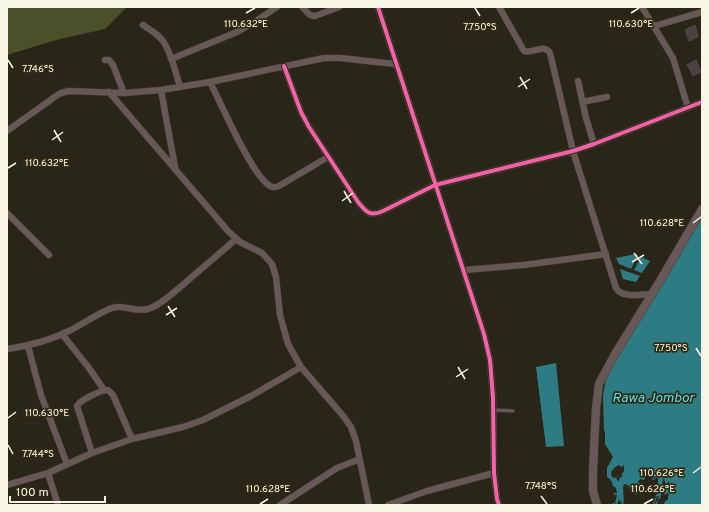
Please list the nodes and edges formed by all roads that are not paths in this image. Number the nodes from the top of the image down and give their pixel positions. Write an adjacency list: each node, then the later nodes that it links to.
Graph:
1 (277, 7): 10 (street)
2 (302, 7): 3 (street)
3 (339, 7)
4 (378, 7): 12 (street)
5 (499, 7): 26 (street)
6 (642, 7): 9 (street)
7 (702, 12): 9 (street)
8 (143, 25): 10 (street)
9 (655, 26): 23 (street)
10 (170, 58): 16 (street)
11 (105, 60): 19 (street)
12 (395, 64): 13 (street); 29 (street)
13 (284, 66): 15 (street); 27 (street)
14 (578, 81): 21 (street)
15 (210, 82): 16 (street); 27 (street)
16 (180, 86): 17 (street)
17 (161, 90): 19 (street); 28 (street)
18 (109, 92): 19 (street); 24 (street); 28 (street)
19 (124, 93)
20 (607, 97): 21 (street)
21 (582, 102): 25 (street)
22 (702, 102): 23 (street)
23 (688, 108): 25 (street)
24 (7, 131)
25 (594, 144): 26 (street)
26 (573, 150): 29 (street); 33 (street)
27 (328, 156): 29 (street)
28 (175, 169): 32 (street)
29 (435, 184): 35 (street)
30 (702, 209): 36 (street)
31 (7, 213): 34 (street)
32 (236, 239): 37 (street); 40 (street)
33 (606, 254): 35 (street); 36 (street)
34 (49, 255)
35 (464, 270): 42 (street)
36 (652, 294): 56 (street)
37 (62, 334): 38 (street); 41 (street)
38 (28, 346): 39 (street); 47 (street)
39 (7, 349)
40 (301, 367): 44 (street); 46 (street)
41 (104, 390): 44 (street); 45 (street)
42 (493, 410): 43 (lane); 49 (street)
43 (513, 410)
44 (132, 439): 45 (street)
45 (92, 453): 47 (street)
46 (360, 459): 52 (street); 53 (street)
47 (67, 464): 48 (street)
48 (48, 472): 50 (street); 51 (street)
49 (494, 473): 54 (street); 55 (street)
50 (7, 485)
51 (58, 505)
52 (280, 505)
53 (369, 505)
54 (388, 505)
55 (499, 505)
56 (596, 505)

